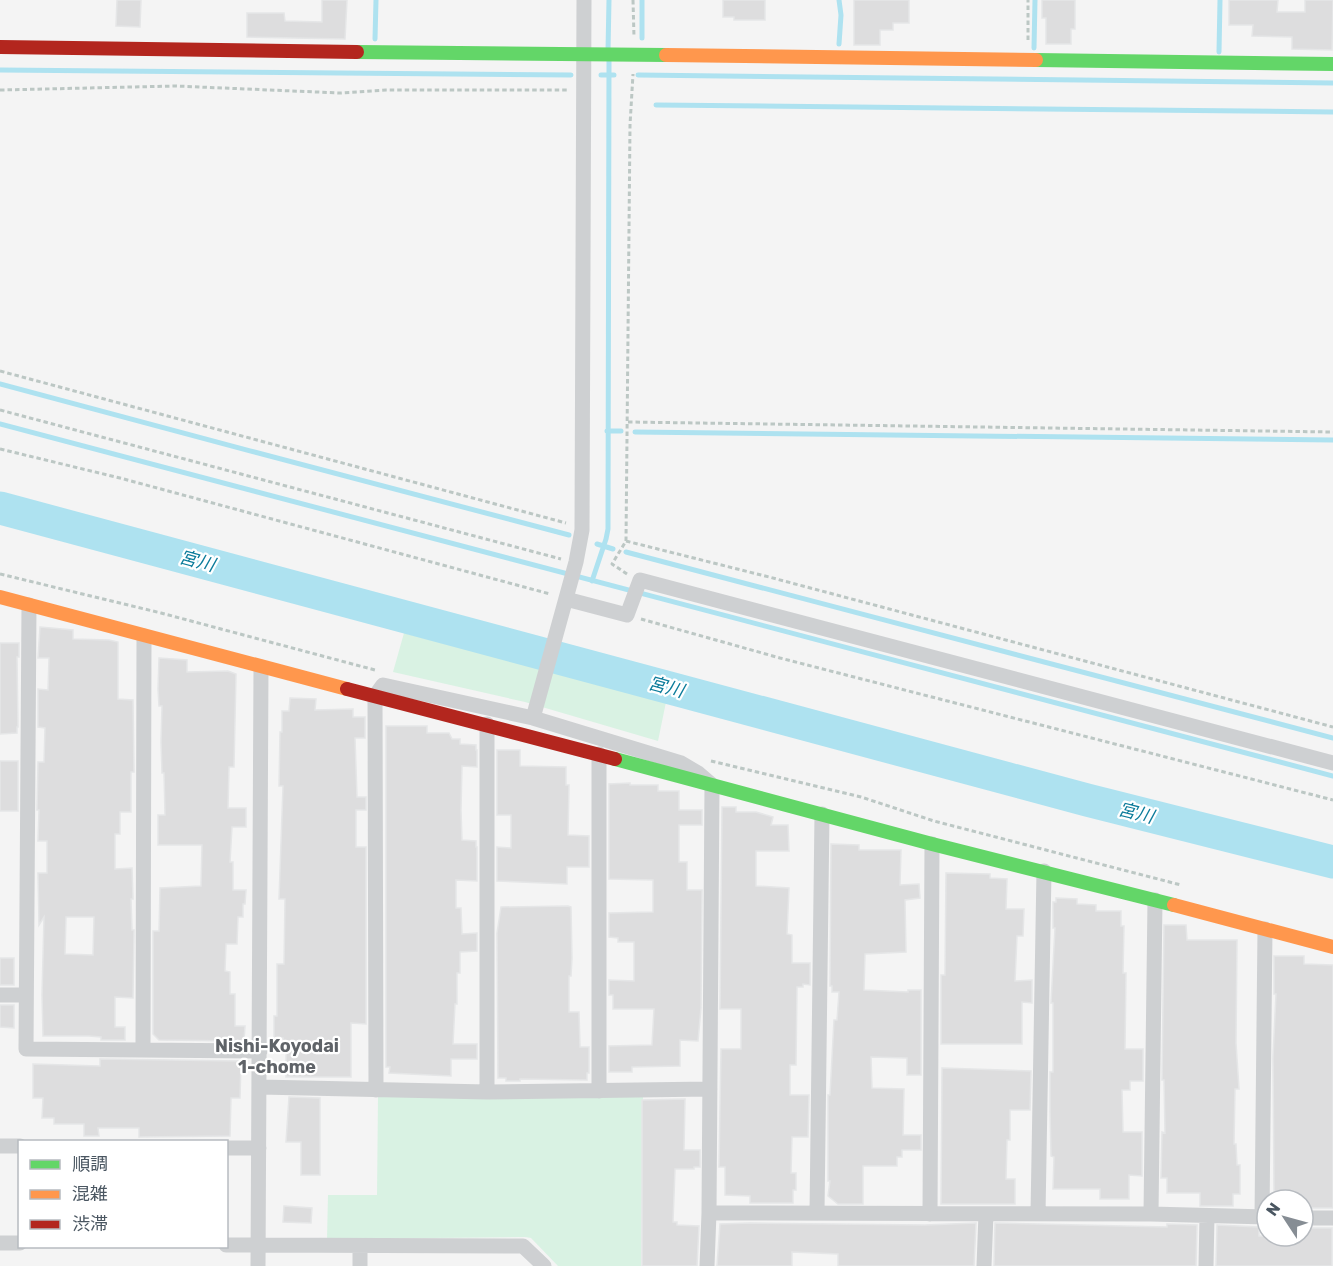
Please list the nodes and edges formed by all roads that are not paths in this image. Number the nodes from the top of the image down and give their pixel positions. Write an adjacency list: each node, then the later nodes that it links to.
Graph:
1 (584, 0): 3 (street)
2 (0, 47): 3 (street)
3 (583, 53): 4 (street); 6 (street)
4 (1333, 64)
5 (0, 597): 7 (street)
6 (566, 600): 11 (street); 14 (street)
7 (29, 605): 8 (street); 23 (street)
8 (144, 636): 9 (street); 24 (street)
9 (261, 667): 10 (street); 25 (street)
10 (375, 696): 11 (street); 12 (street); 28 (street)
11 (534, 713): 15 (street)
12 (488, 724): 13 (street); 30 (street)
13 (599, 754): 15 (street); 29 (street)
14 (1333, 763)
15 (712, 785): 16 (street); 27 (street)
16 (822, 814): 17 (street); 37 (street)
17 (932, 844): 18 (street); 38 (street)
18 (1044, 871): 19 (street); 40 (street)
19 (1155, 900): 20 (street); 41 (street)
20 (1265, 929): 21 (street); 35 (street)
21 (1333, 947)
22 (0, 995): 23 (street)
23 (26, 995): 24 (street)
24 (143, 1050): 25 (street)
25 (260, 1051): 26 (street)
26 (260, 1087): 28 (street); 34 (street)
27 (710, 1089): 29 (street); 36 (street)
28 (376, 1090): 30 (street)
29 (599, 1091): 30 (street)
30 (487, 1092)
31 (0, 1146): 32 (street)
32 (18, 1146)
33 (228, 1148): 34 (street)
34 (260, 1148): 49 (street)
35 (1264, 1188)
36 (709, 1213): 37 (street); 54 (street)
37 (817, 1213): 38 (street)
38 (930, 1214): 39 (street)
39 (986, 1214): 40 (street); 55 (street)
40 (1038, 1214): 41 (street)
41 (1151, 1214): 42 (street)
42 (1207, 1216): 43 (street); 56 (street)
43 (1255, 1217)
44 (1315, 1218): 45 (street)
45 (1333, 1218)
46 (0, 1243): 47 (street)
47 (18, 1243)
48 (228, 1245): 49 (street)
49 (259, 1246): 50 (street); 51 (street)
50 (360, 1246): 52 (street); 53 (street)
51 (258, 1266)
52 (360, 1266)
53 (544, 1266)
54 (707, 1266)
55 (984, 1266)
56 (1206, 1266)

